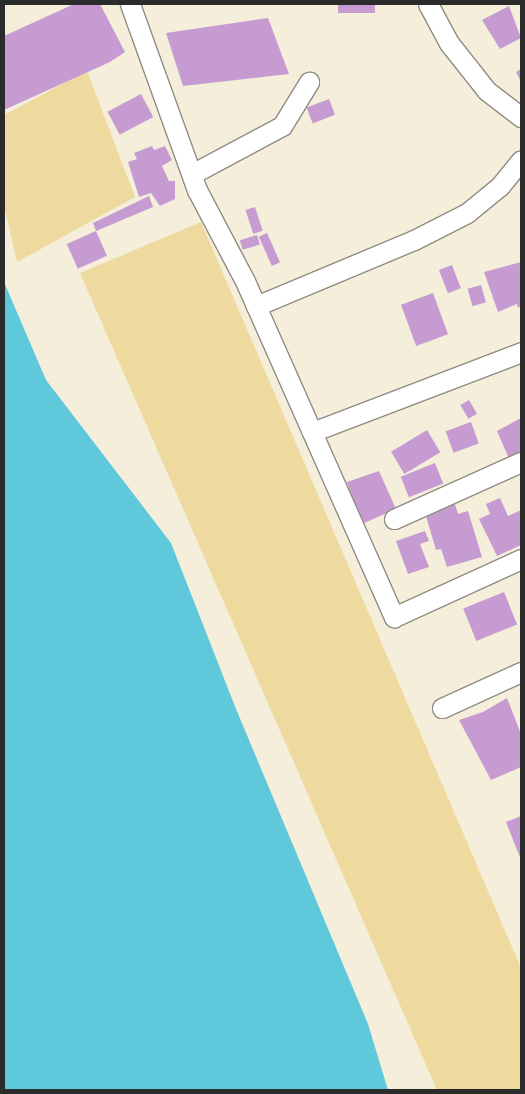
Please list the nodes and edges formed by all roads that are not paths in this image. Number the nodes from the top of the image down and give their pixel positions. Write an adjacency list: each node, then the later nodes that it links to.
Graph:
1 (130, 4): 6 (street)
2 (428, 4): 4 (street)
3 (308, 82): 6 (street)
4 (521, 118)
5 (521, 160): 7 (street)
6 (192, 174): 7 (street)
7 (256, 306): 9 (street)
8 (521, 352): 9 (street)
9 (312, 432): 12 (street)
10 (521, 462): 11 (street)
11 (394, 519)
12 (521, 559)
13 (521, 672): 14 (street)
14 (442, 708)

